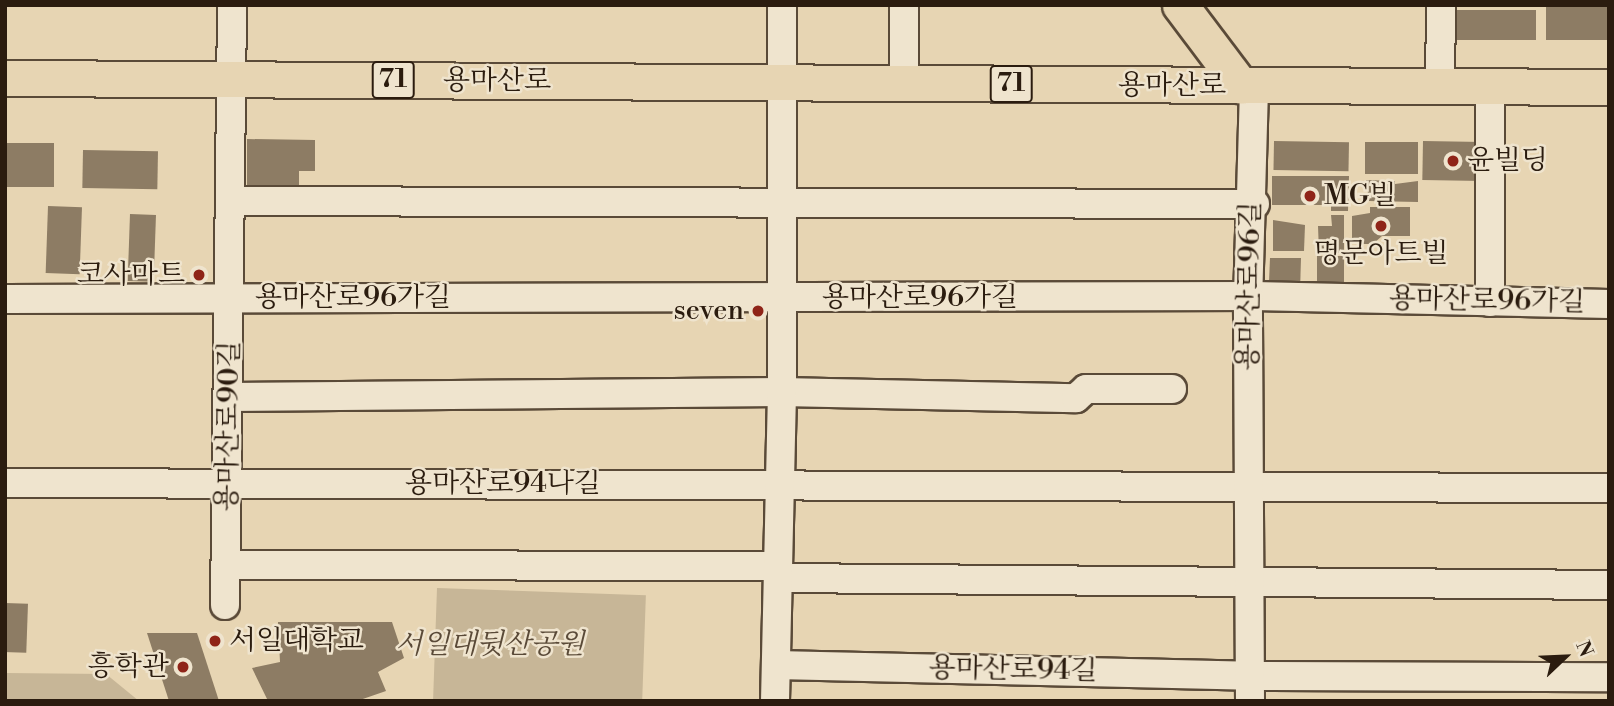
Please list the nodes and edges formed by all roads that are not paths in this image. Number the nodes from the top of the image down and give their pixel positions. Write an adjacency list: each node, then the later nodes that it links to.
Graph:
1 (232, 5): 7 (street, 용마산로90길)
2 (782, 5): 8 (street)
3 (904, 5): 9 (street)
4 (1180, 5): 10 (main road)
5 (1441, 5): 11 (street)
6 (5, 78): 7 (main road, 용마산로 / 71)
7 (230, 78): 8 (main road, 용마산로 / 71); 14 (street, 용마산로90길)
8 (782, 82): 9 (main road, 용마산로 / 71); 16 (street)
9 (904, 84): 10 (main road, 용마산로 / 71)
10 (1248, 86): 11 (main road, 용마산로 / 71); 15 (street, 용마산로96길)
11 (1440, 86): 12 (main road, 용마산로 / 71)
12 (1490, 86): 13 (main road, 용마산로 / 71); 21 (street)
13 (1609, 87)
14 (231, 201): 16 (street); 18 (street, 용마산로90길)
15 (1253, 204): 16 (street); 17 (street, 용마산로96길)
16 (783, 205): 20 (street)
17 (1248, 296): 20 (street, 용마산로96가길); 21 (street, 용마산로96가길); 29 (street, 용마산로96길)
18 (231, 298): 19 (street, 용마산로96가길); 20 (street, 용마산로96가길); 25 (street, 용마산로90길)
19 (5, 299)
20 (782, 299): 24 (street)
21 (1490, 302): 22 (street, 용마산로96가길)
22 (1609, 304)
23 (1172, 389): 24 (street)
24 (782, 392): 25 (street); 26 (street)
25 (230, 397): 28 (street, 용마산로90길)
26 (778, 482): 28 (street, 용마산로94나길); 29 (street); 32 (street)
27 (5, 483): 28 (street, 용마산로94나길)
28 (228, 485): 31 (street, 용마산로90길)
29 (1251, 485): 30 (street); 33 (street, 용마산로96길)
30 (1609, 488)
31 (226, 565): 32 (street); 35 (street, 용마산로90길)
32 (778, 572): 33 (street); 36 (street)
33 (1250, 579): 34 (street); 38 (street, 용마산로96길)
34 (1609, 585)
35 (225, 605)
36 (776, 665): 38 (street, 용마산로94길); 39 (street)
37 (1609, 677): 38 (street, 용마산로94길)
38 (1250, 688)
39 (775, 701)

